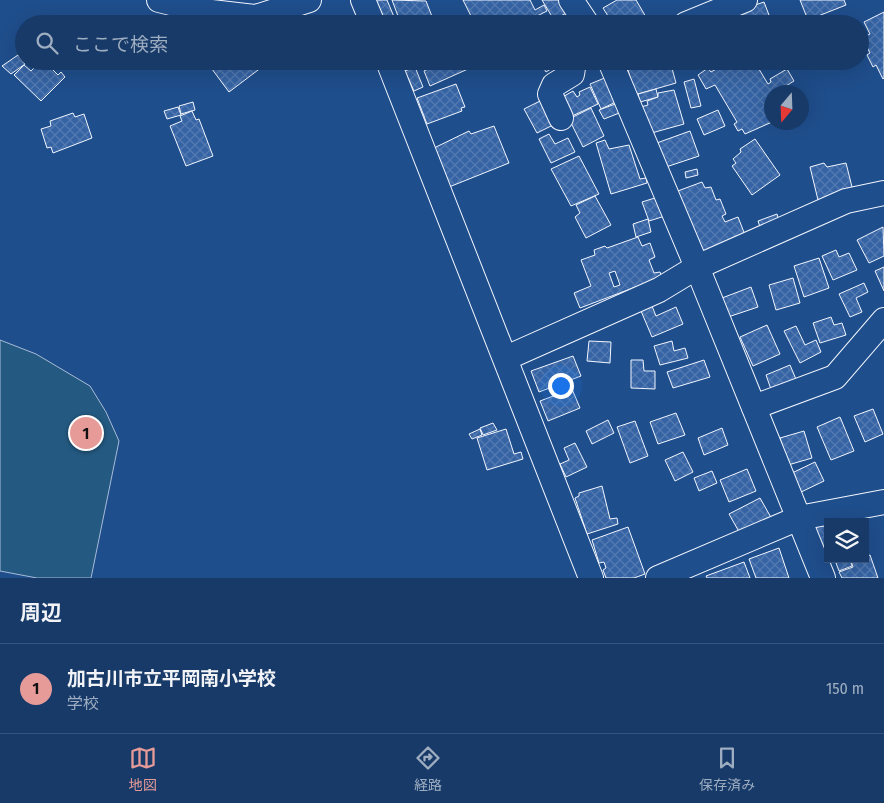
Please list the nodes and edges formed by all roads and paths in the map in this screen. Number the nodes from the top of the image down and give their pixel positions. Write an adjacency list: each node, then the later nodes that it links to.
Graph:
1 (159, 0): 6 (street)
2 (309, 0): 7 (street)
3 (363, 0): 8 (street)
4 (571, 0): 9 (street)
5 (746, 0): 10 (street)
6 (233, 15)
7 (265, 15)
8 (369, 15)
9 (581, 15)
10 (708, 15)
11 (392, 70): 18 (street)
12 (573, 70): 14 (street)
13 (614, 70): 16 (street)
14 (561, 118)
15 (884, 193): 16 (street)
16 (697, 267): 18 (street); 19 (street)
17 (884, 320): 19 (street)
18 (506, 358): 22 (street)
19 (754, 407): 21 (street)
20 (884, 502): 21 (street)
21 (799, 518): 23 (street); 24 (street)
22 (591, 578)
23 (658, 578)
24 (823, 578)

